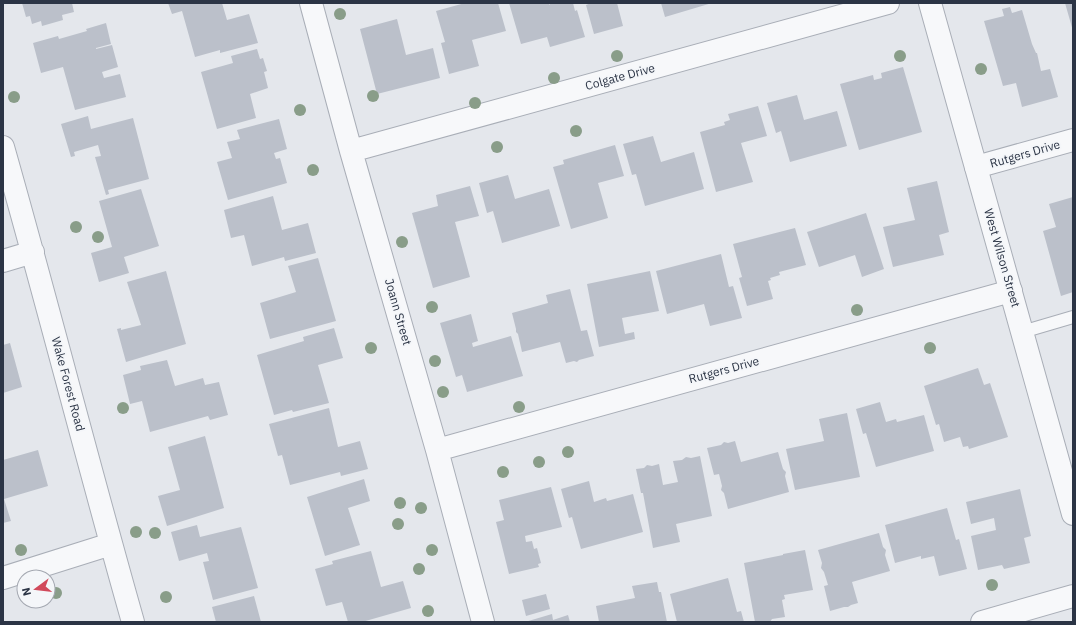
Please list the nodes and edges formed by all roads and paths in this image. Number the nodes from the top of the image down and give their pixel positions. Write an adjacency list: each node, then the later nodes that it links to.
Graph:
1 (311, 3): 6 (street, Joann Street)
2 (888, 3): 6 (street, Colgate Drive)
3 (930, 3): 7 (street, West Wilson Street)
4 (1073, 140): 7 (street, Rutgers Drive)
5 (3, 147): 8 (street, Wake Forest Road)
6 (351, 151): 13 (street, Joann Street)
7 (976, 167): 10 (street, West Wilson Street)
8 (33, 252): 9 (street); 15 (street, Wake Forest Road)
9 (3, 261)
10 (1011, 291): 12 (street, West Wilson Street); 13 (street, Rutgers Drive)
11 (1073, 317): 12 (lane)
12 (1022, 332): 14 (street, West Wilson Street)
13 (437, 450): 19 (street, Joann Street)
14 (1073, 514)
15 (111, 544): 16 (street); 18 (street, Wake Forest Road)
16 (3, 578)
17 (1073, 596): 20 (street)
18 (133, 622)
19 (483, 622)
20 (982, 622)

